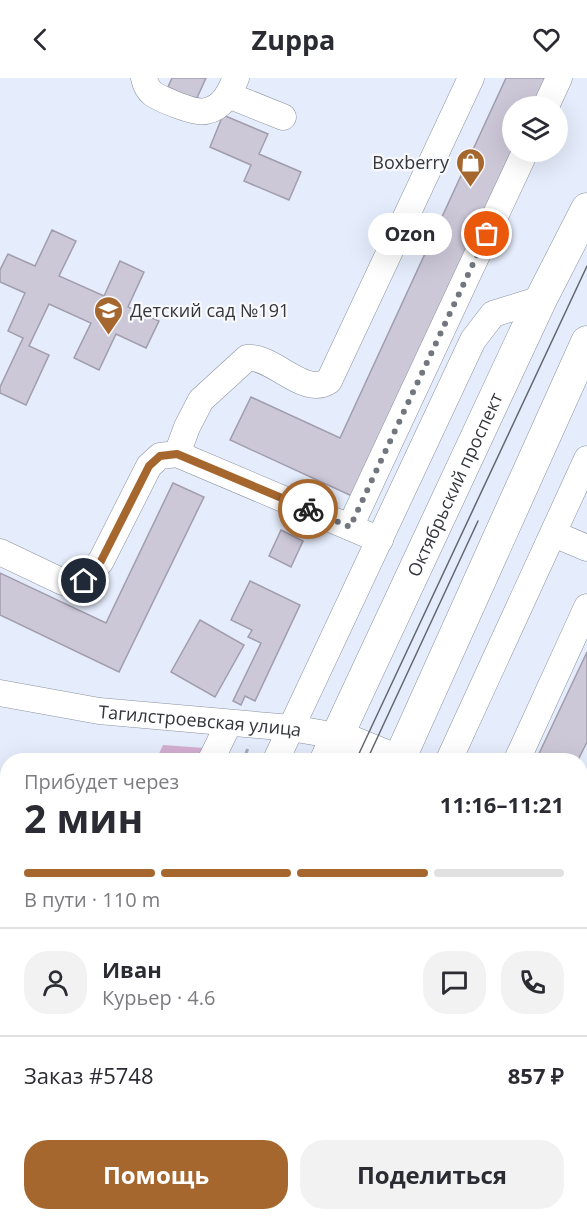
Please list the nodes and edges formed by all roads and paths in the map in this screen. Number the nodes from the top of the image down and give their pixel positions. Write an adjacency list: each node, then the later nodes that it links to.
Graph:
1 (144, 78): 4 (street)
2 (471, 78): 11 (street)
3 (559, 78): 5 (street)
4 (232, 87): 6 (street)
5 (551, 96)
6 (283, 117)
7 (520, 162): 13 (street)
8 (587, 209): 9 (main road, Октябрьский проспект)
9 (541, 299): 15 (street); 22 (main road, Октябрьский проспект)
10 (587, 342): 26 (main road)
11 (177, 454): 13 (street); 17 (street)
12 (587, 459): 14 (street)
13 (350, 527): 15 (street)
14 (554, 534): 16 (street); 27 (street)
15 (380, 540): 21 (street)
16 (587, 548)
17 (0, 552)
18 (587, 608): 28 (street)
19 (0, 693): 20 (street, Тагилстроевская улица)
20 (229, 723): 21 (street, Тагилстроевская улица); 23 (street)
21 (291, 728): 22 (street, Тагилстроевская улица); 24 (street)
22 (331, 748): 25 (main road, Тагилстроевская улица)
23 (214, 753)
24 (279, 753)
25 (358, 753)
26 (400, 753)
27 (452, 753)
28 (520, 753)

